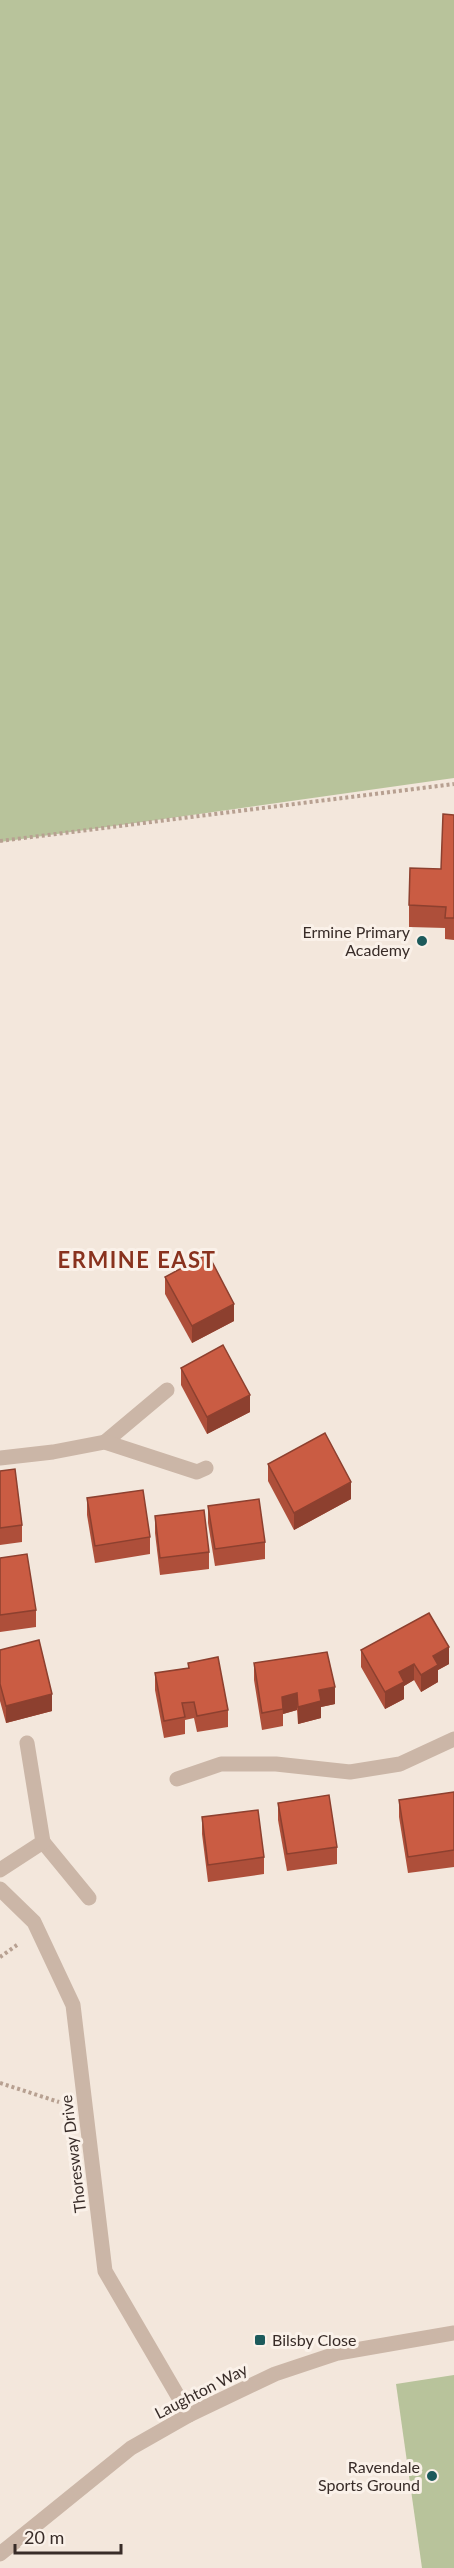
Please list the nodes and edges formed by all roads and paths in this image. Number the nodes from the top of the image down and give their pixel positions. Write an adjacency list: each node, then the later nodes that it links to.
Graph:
1 (454, 784): 2 (path)
2 (0, 841)
3 (167, 1390): 4 (street)
4 (105, 1442): 5 (street); 6 (street)
5 (0, 1458)
6 (206, 1468)
7 (27, 1743): 10 (street)
8 (452, 1744): 9 (street)
9 (177, 1779)
10 (43, 1842): 11 (street); 13 (street)
11 (0, 1870)
12 (0, 1889): 15 (street, Thoresway Drive)
13 (89, 1898)
14 (0, 2083): 15 (path)
15 (86, 2111): 17 (street, Thoresway Drive)
16 (454, 2332): 17 (street, Laughton Way)
17 (189, 2415): 18 (street, Laughton Way)
18 (0, 2554)

